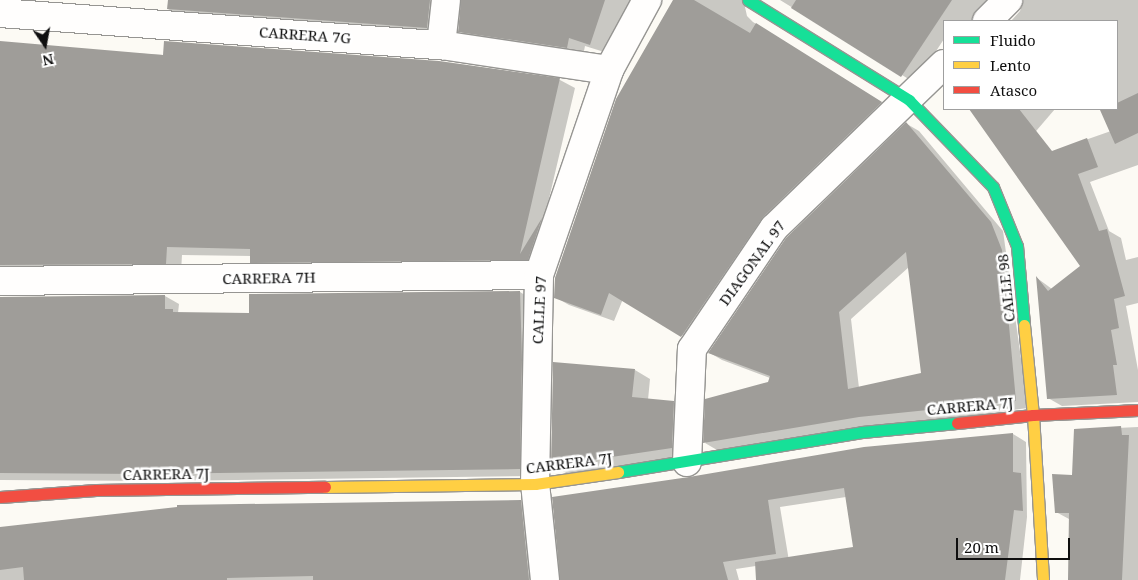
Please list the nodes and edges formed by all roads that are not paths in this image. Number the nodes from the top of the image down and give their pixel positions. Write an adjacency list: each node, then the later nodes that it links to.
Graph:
1 (446, 0): 7 (street)
2 (646, 0): 9 (street, CALLE 97)
3 (748, 0): 10 (street, CALLE 98)
4 (1008, 0): 6 (street)
5 (0, 13): 7 (street, CARRERA 7G)
6 (988, 20)
7 (440, 45): 9 (street, CARRERA 7G)
8 (943, 65): 10 (street, DIAGONAL 97)
9 (609, 70): 11 (street, CALLE 97)
10 (909, 100): 14 (street, CALLE 98); 15 (street, DIAGONAL 97)
11 (539, 275): 12 (street, CARRERA 7H); 16 (street, CALLE 97)
12 (0, 281)
13 (1138, 410): 14 (street, CARRERA 7J)
14 (1034, 415): 15 (street, CARRERA 7J); 19 (street, CALLE 98)
15 (687, 462): 16 (street, CARRERA 7J)
16 (534, 484): 17 (street, CARRERA 7J); 18 (street, CALLE 97)
17 (0, 497)
18 (546, 580)
19 (1043, 580)

